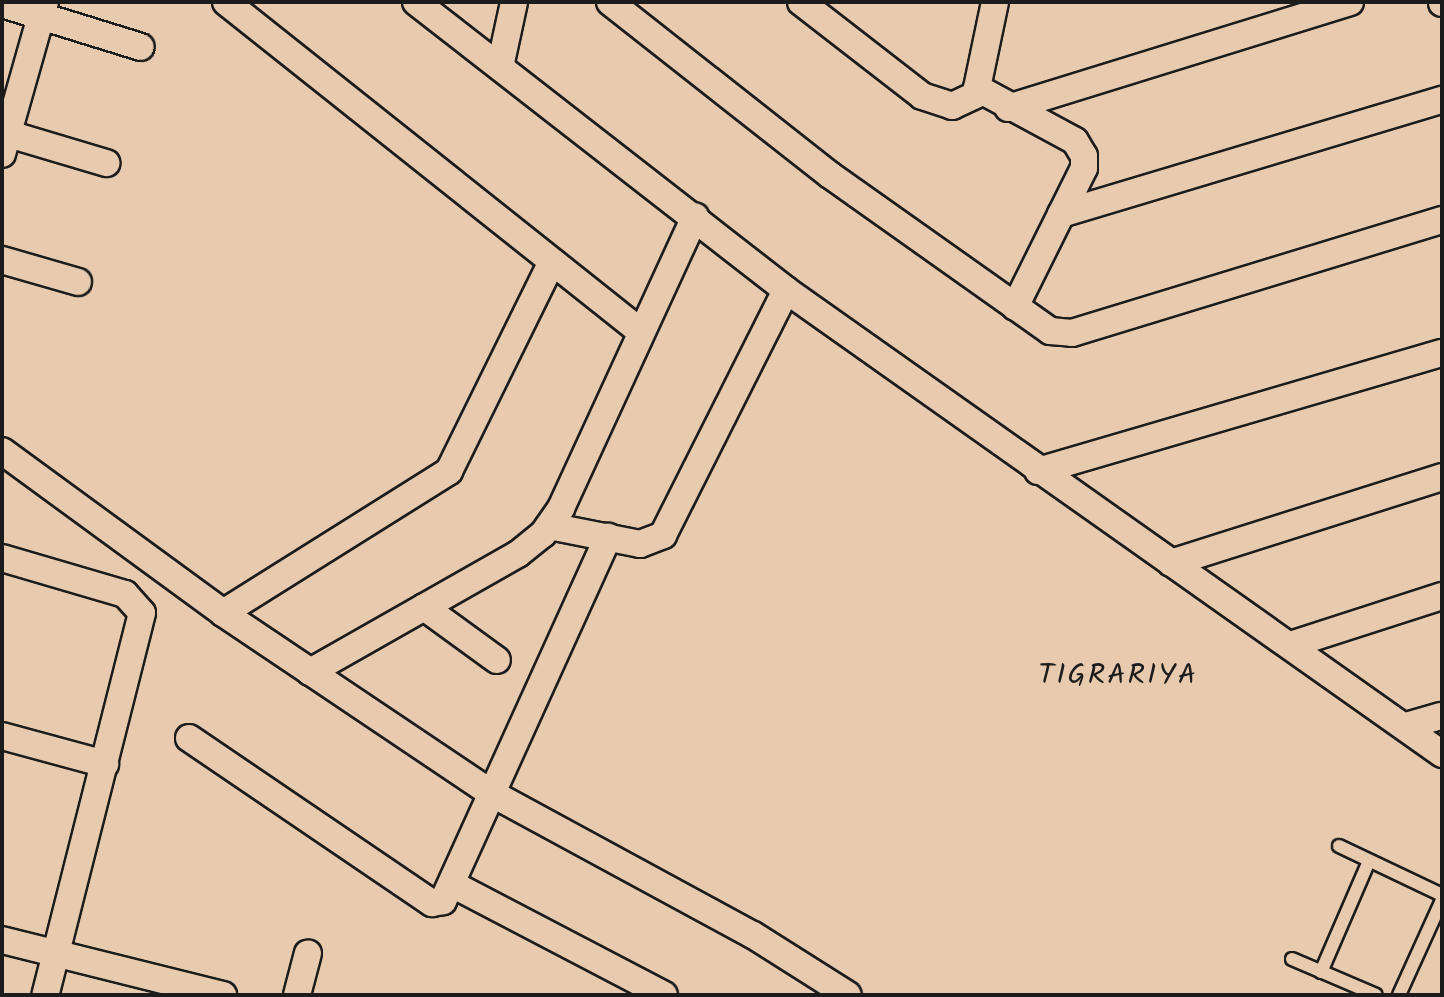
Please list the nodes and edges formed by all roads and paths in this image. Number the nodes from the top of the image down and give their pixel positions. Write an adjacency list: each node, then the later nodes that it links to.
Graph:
1 (226, 2): 21 (street)
2 (416, 2): 11 (street)
3 (514, 2): 11 (street)
4 (610, 2): 24 (street)
5 (801, 2): 12 (street)
6 (995, 2): 12 (street)
7 (1350, 2): 14 (street)
8 (2, 4): 9 (street)
9 (44, 9): 10 (street); 15 (street)
10 (141, 47)
11 (500, 67): 18 (street)
12 (980, 93): 14 (street)
13 (1442, 100): 17 (street)
14 (1008, 108): 17 (street)
15 (4, 140): 16 (street)
16 (106, 163)
17 (1061, 214): 24 (street)
18 (695, 216): 23 (street); 25 (street)
19 (1442, 220): 24 (street)
20 (2, 260): 22 (street)
21 (552, 262): 25 (street); 36 (street)
22 (78, 282)
23 (786, 290): 28 (street); 31 (street)
24 (1015, 307)
25 (641, 332): 30 (street)
26 (1442, 353): 28 (street)
27 (2, 451): 36 (street)
28 (1038, 471): 33 (street)
29 (1442, 477): 33 (street)
30 (549, 526): 31 (street); 35 (street)
31 (608, 537): 46 (street)
32 (2, 558): 45 (street)
33 (1171, 563): 37 (street)
34 (1442, 596): 37 (street)
35 (424, 607): 38 (street); 39 (street)
36 (223, 613): 39 (street)
37 (1290, 645): 41 (street)
38 (497, 660)
39 (310, 672): 46 (street)
40 (1442, 716): 41 (street)
41 (1406, 726): 44 (street)
42 (2, 736): 45 (street)
43 (189, 738): 49 (street)
44 (1442, 754)
45 (105, 764): 55 (street)
46 (491, 793): 49 (street); 63 (street)
47 (1339, 846): 48 (lane)
48 (1369, 861): 50 (lane); 57 (lane)
49 (452, 884): 62 (street)
50 (1442, 898): 51 (lane)
51 (1429, 928): 52 (lane); 65 (lane)
52 (1442, 934)
53 (2, 940): 55 (street)
54 (308, 953): 61 (street)
55 (56, 954): 58 (street); 59 (street)
56 (1292, 959): 57 (lane)
57 (1321, 972): 64 (lane)
58 (190, 991): 60 (street)
59 (45, 995)
60 (223, 995)
61 (297, 995)
62 (664, 995)
63 (848, 995)
64 (1376, 995)
65 (1399, 995)

